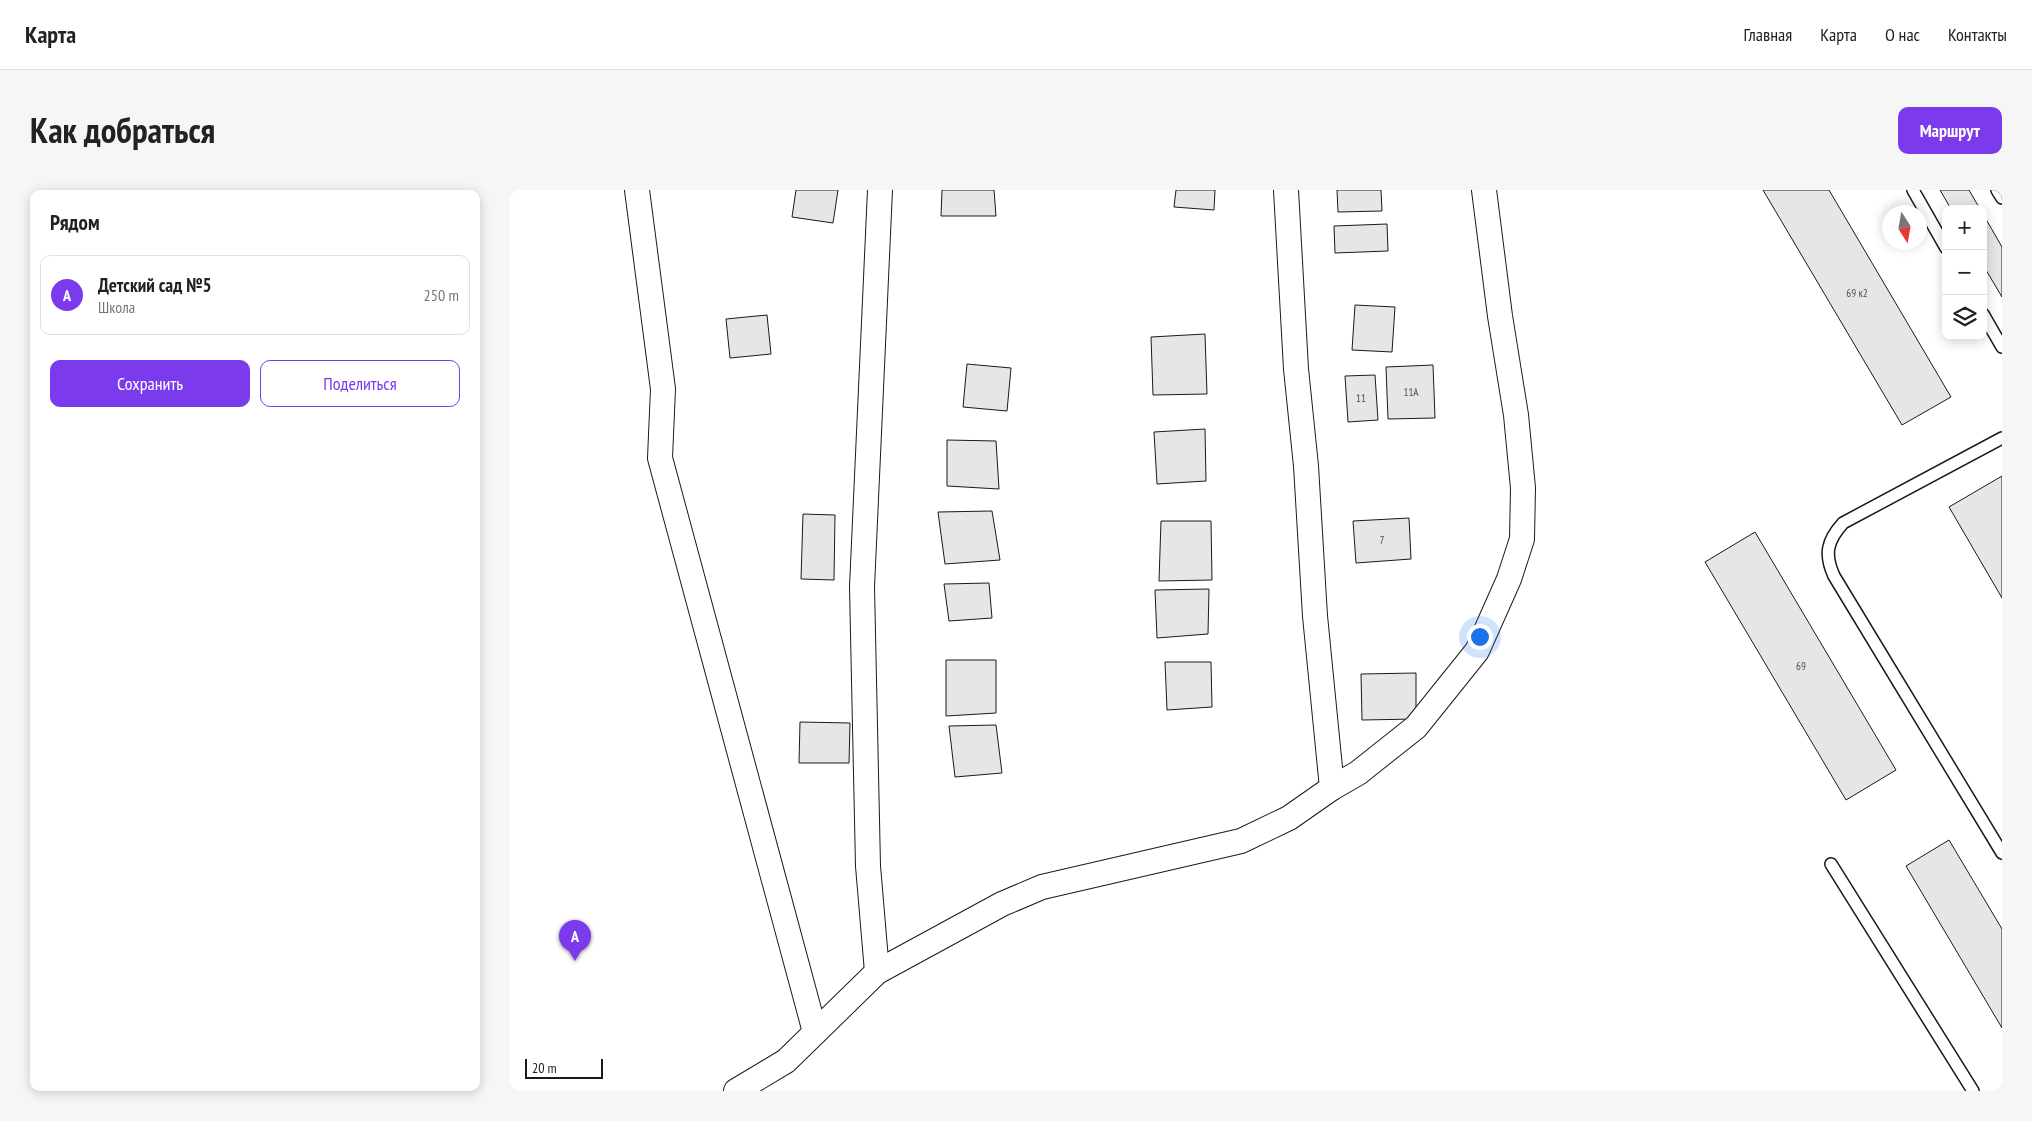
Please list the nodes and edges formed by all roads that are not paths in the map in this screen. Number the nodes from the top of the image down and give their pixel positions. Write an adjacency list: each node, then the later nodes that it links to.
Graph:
1 (637, 190): 16 (street)
2 (880, 190): 15 (street)
3 (1286, 190): 12 (street)
4 (1484, 190): 12 (street)
5 (1913, 190): 8 (lane)
6 (1998, 190): 7 (lane)
7 (2002, 198)
8 (1942, 241)
9 (1987, 321): 10 (lane)
10 (2002, 347)
11 (2002, 438): 13 (lane)
12 (1332, 788): 15 (street)
13 (2002, 853)
14 (1830, 864): 18 (lane)
15 (877, 972): 16 (street)
16 (815, 1032): 17 (street)
17 (736, 1091)
18 (1973, 1091)

